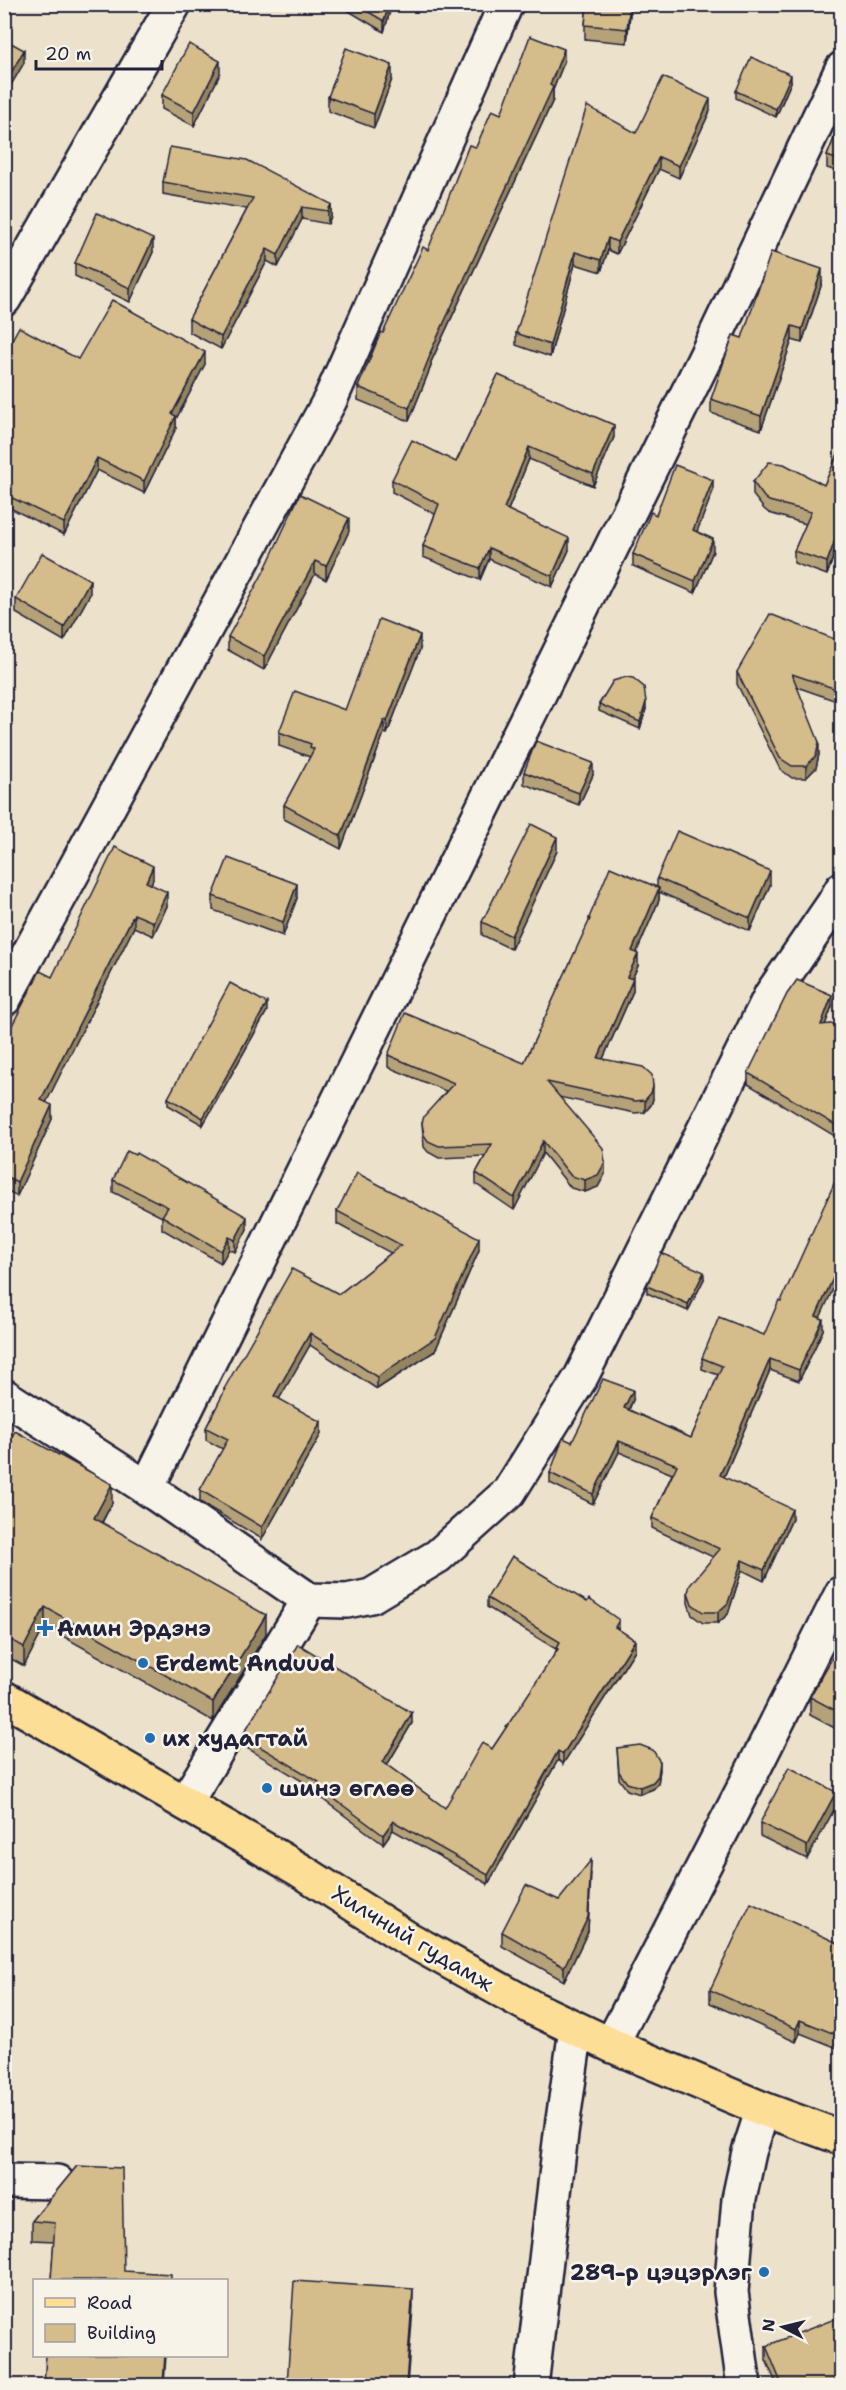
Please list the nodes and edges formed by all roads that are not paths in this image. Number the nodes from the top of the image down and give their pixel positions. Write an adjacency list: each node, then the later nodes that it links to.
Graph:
1 (174, 4): 4 (street)
2 (506, 4): 6 (street)
3 (842, 69): 8 (street)
4 (4, 299)
5 (842, 889): 10 (street)
6 (4, 999)
7 (4, 1396): 8 (street)
8 (147, 1488): 10 (street)
9 (842, 1593): 14 (street)
10 (309, 1600): 12 (street)
11 (4, 1698): 12 (main road, Хилчний гудамж)
12 (185, 1803): 13 (main road, Хилчний гудамж)
13 (576, 2029): 14 (main road, Хилчний гудамж); 19 (street)
14 (611, 2045): 15 (main road, Хилчний гудамж)
15 (764, 2109): 16 (main road, Хилчний гудамж); 20 (street)
16 (842, 2138)
17 (4, 2181): 18 (street)
18 (57, 2182)
19 (531, 2385)
20 (744, 2385)

